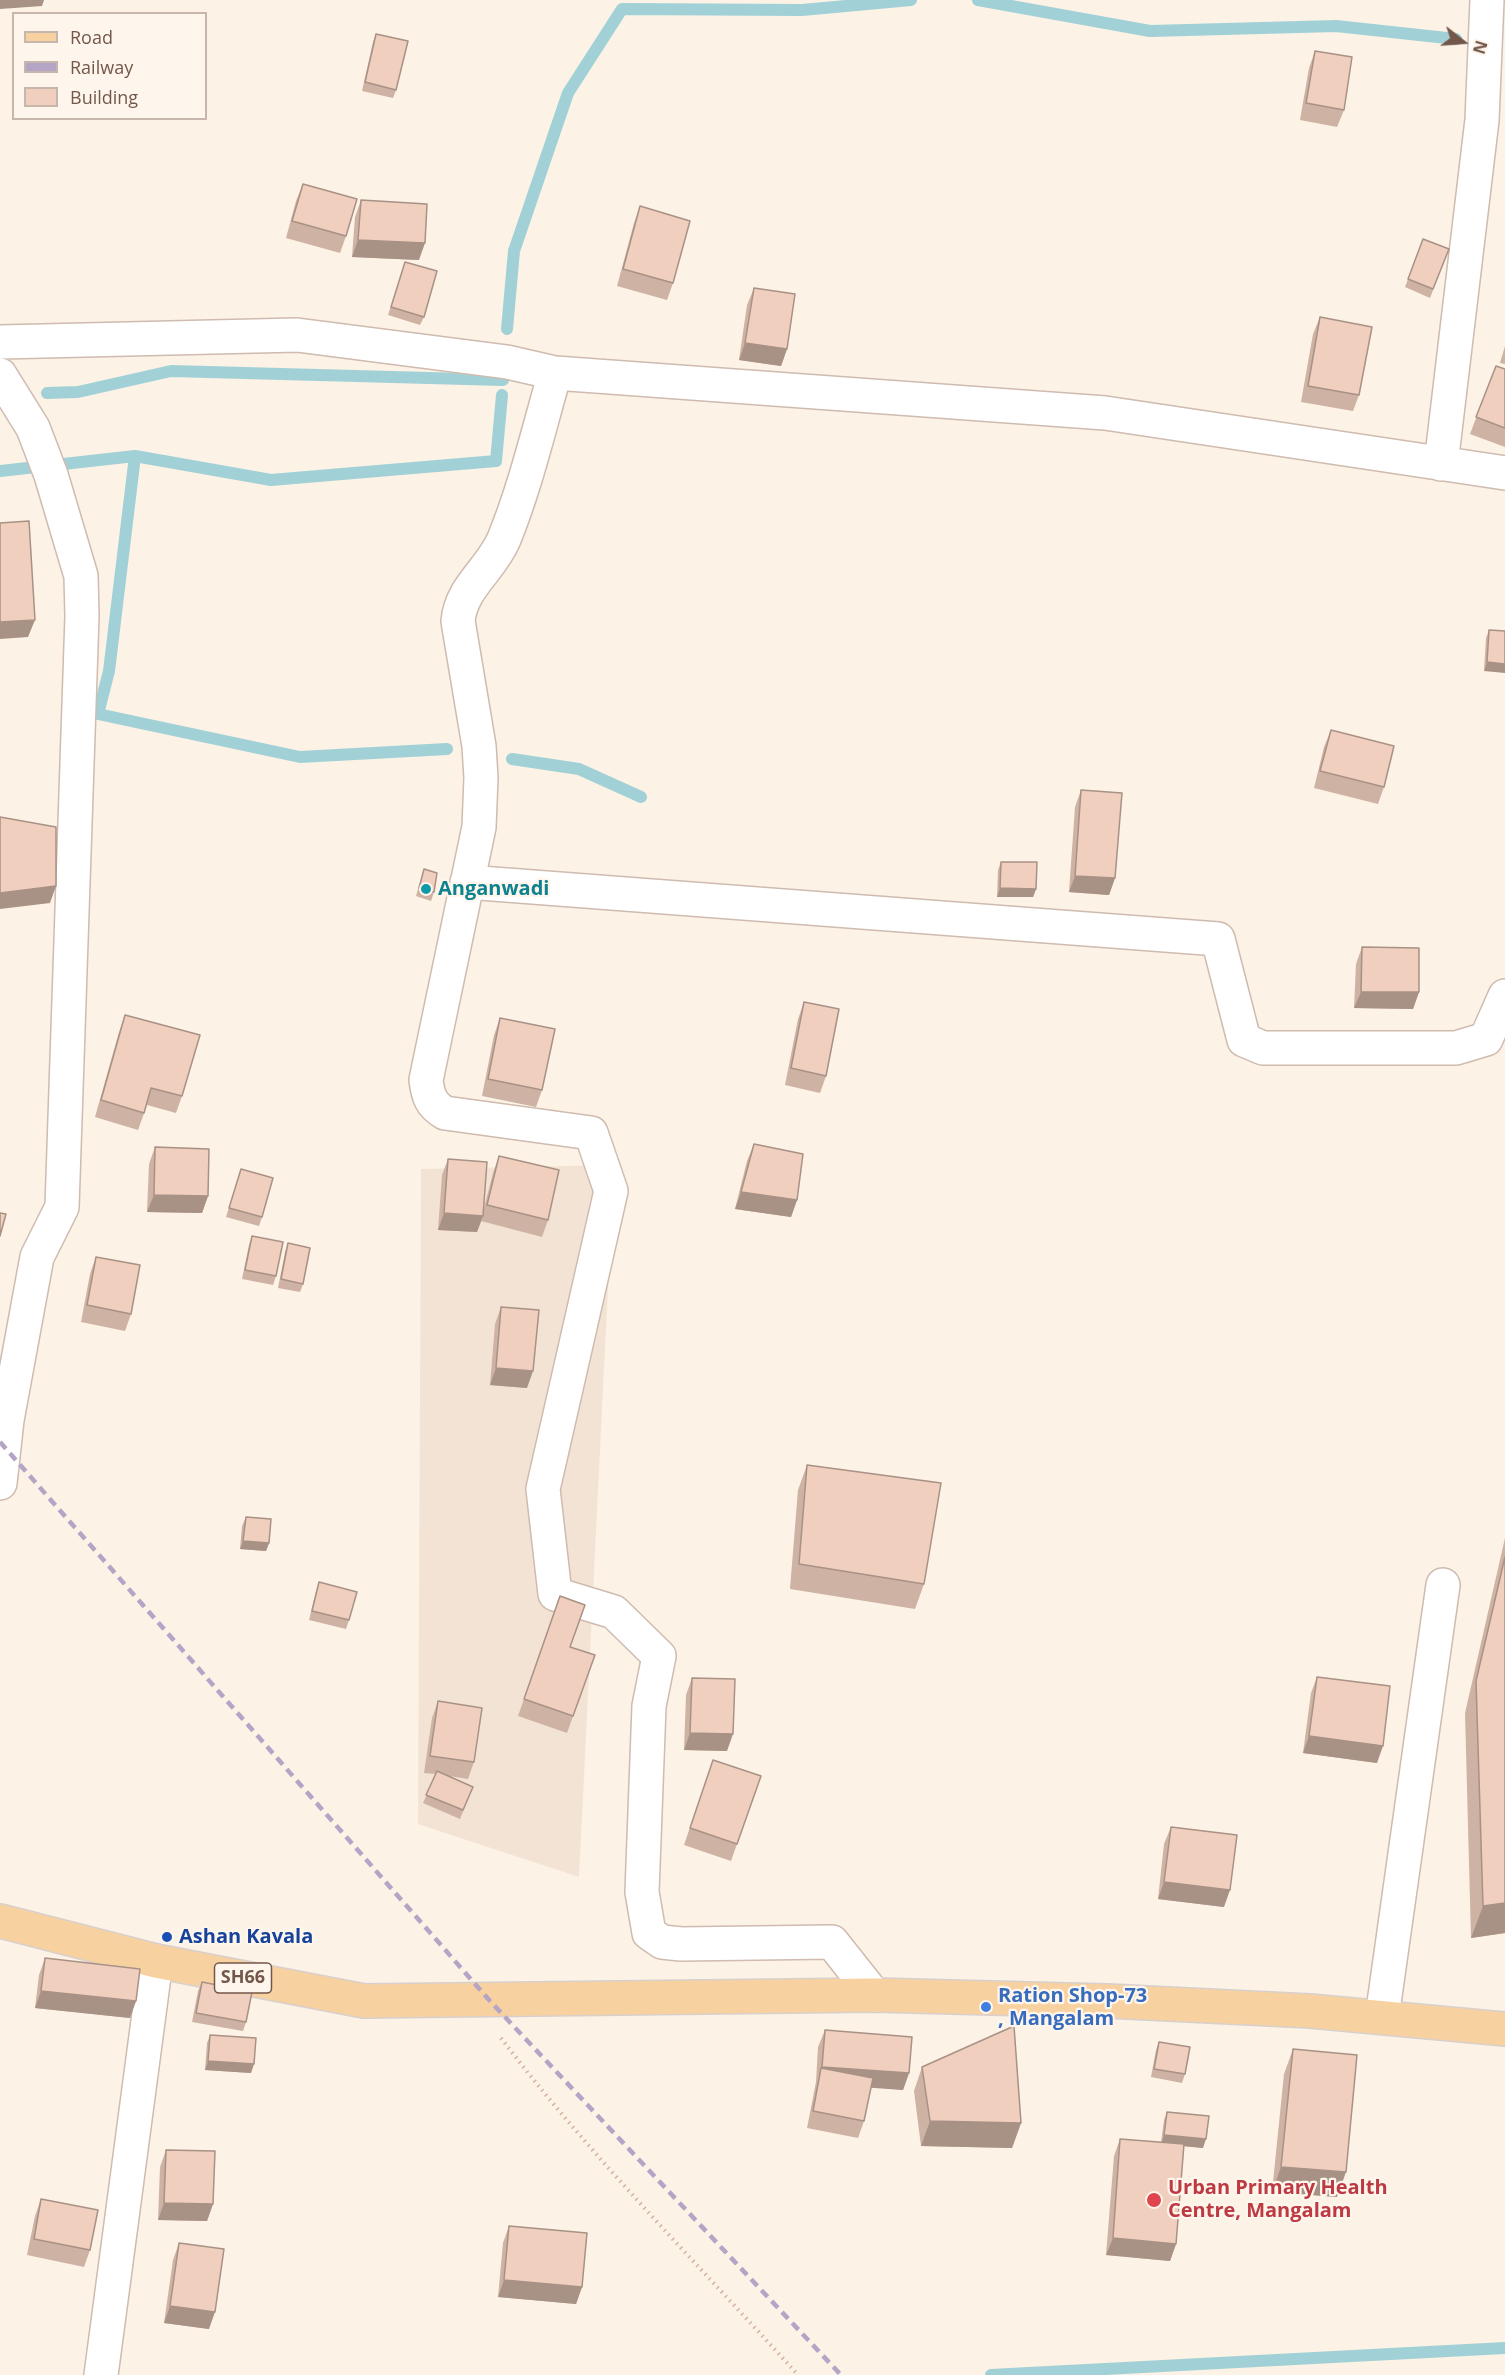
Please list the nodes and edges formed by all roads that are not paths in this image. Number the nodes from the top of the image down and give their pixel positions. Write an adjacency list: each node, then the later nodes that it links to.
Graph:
1 (1487, 0): 5 (street)
2 (0, 342): 3 (street)
3 (555, 373): 5 (street); 7 (street)
4 (0, 375): 9 (street)
5 (1441, 464): 6 (street)
6 (1505, 473)
7 (467, 882): 8 (street); 13 (street)
8 (1505, 996)
9 (0, 1483)
10 (1443, 1585): 14 (street)
11 (0, 1921): 12 (main road, SH66)
12 (156, 1961): 13 (main road, SH66); 16 (street)
13 (873, 1995): 14 (main road, SH66)
14 (1382, 2017): 15 (main road, SH66)
15 (1505, 2029)
16 (101, 2375)

